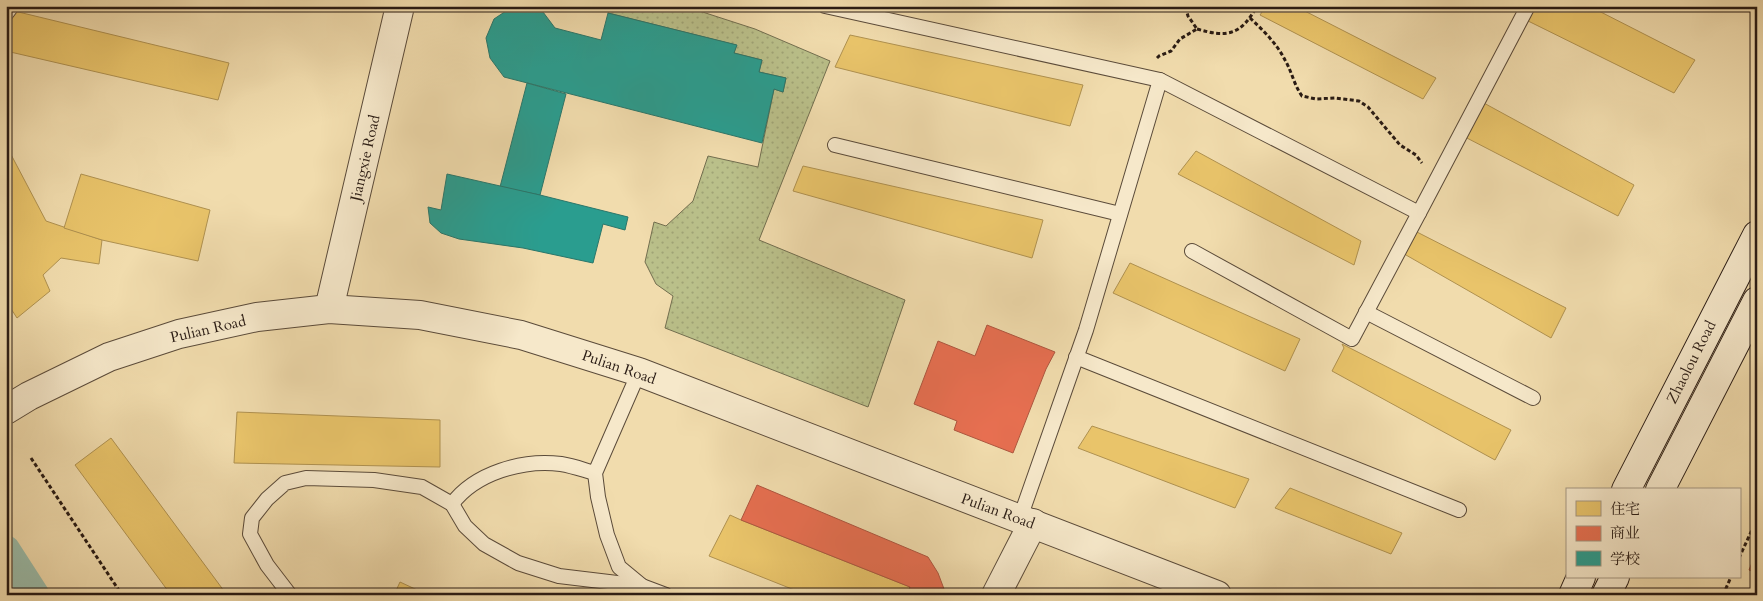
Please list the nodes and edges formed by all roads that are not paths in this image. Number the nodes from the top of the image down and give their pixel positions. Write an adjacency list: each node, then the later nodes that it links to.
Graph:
1 (12, 6): 5 (lane)
2 (400, 6): 13 (street, Jiangxie Road)
3 (825, 6): 6 (lane)
4 (1528, 6): 8 (lane)
5 (6, 14)
6 (1160, 80): 8 (lane); 9 (lane)
7 (835, 145): 9 (lane)
8 (1418, 213): 14 (lane)
9 (1120, 214): 15 (lane)
10 (1757, 235): 20 (street, Zhaolou Road)
11 (1192, 251): 14 (lane)
12 (1757, 301): 21 (street, Zhaolou Road)
13 (329, 309): 16 (street, Pulian Road); 18 (street, Pulian Road)
14 (1366, 312): 17 (lane)
15 (1076, 357): 23 (lane); 24 (lane)
16 (639, 372): 19 (lane); 24 (street, Pulian Road)
17 (1533, 398)
18 (6, 410)
19 (595, 473): 22 (lane); 27 (lane)
20 (1627, 488)
21 (1661, 488)
22 (452, 504): 27 (lane); 28 (lane)
23 (1459, 510)
24 (1026, 521): 30 (street); 31 (street, Pulian Road)
25 (1581, 578): 32 (street)
26 (1614, 578): 33 (street)
27 (642, 586): 29 (lane)
28 (290, 595)
29 (666, 595)
30 (996, 595)
31 (1217, 595)
32 (1572, 595)
33 (1606, 595)

